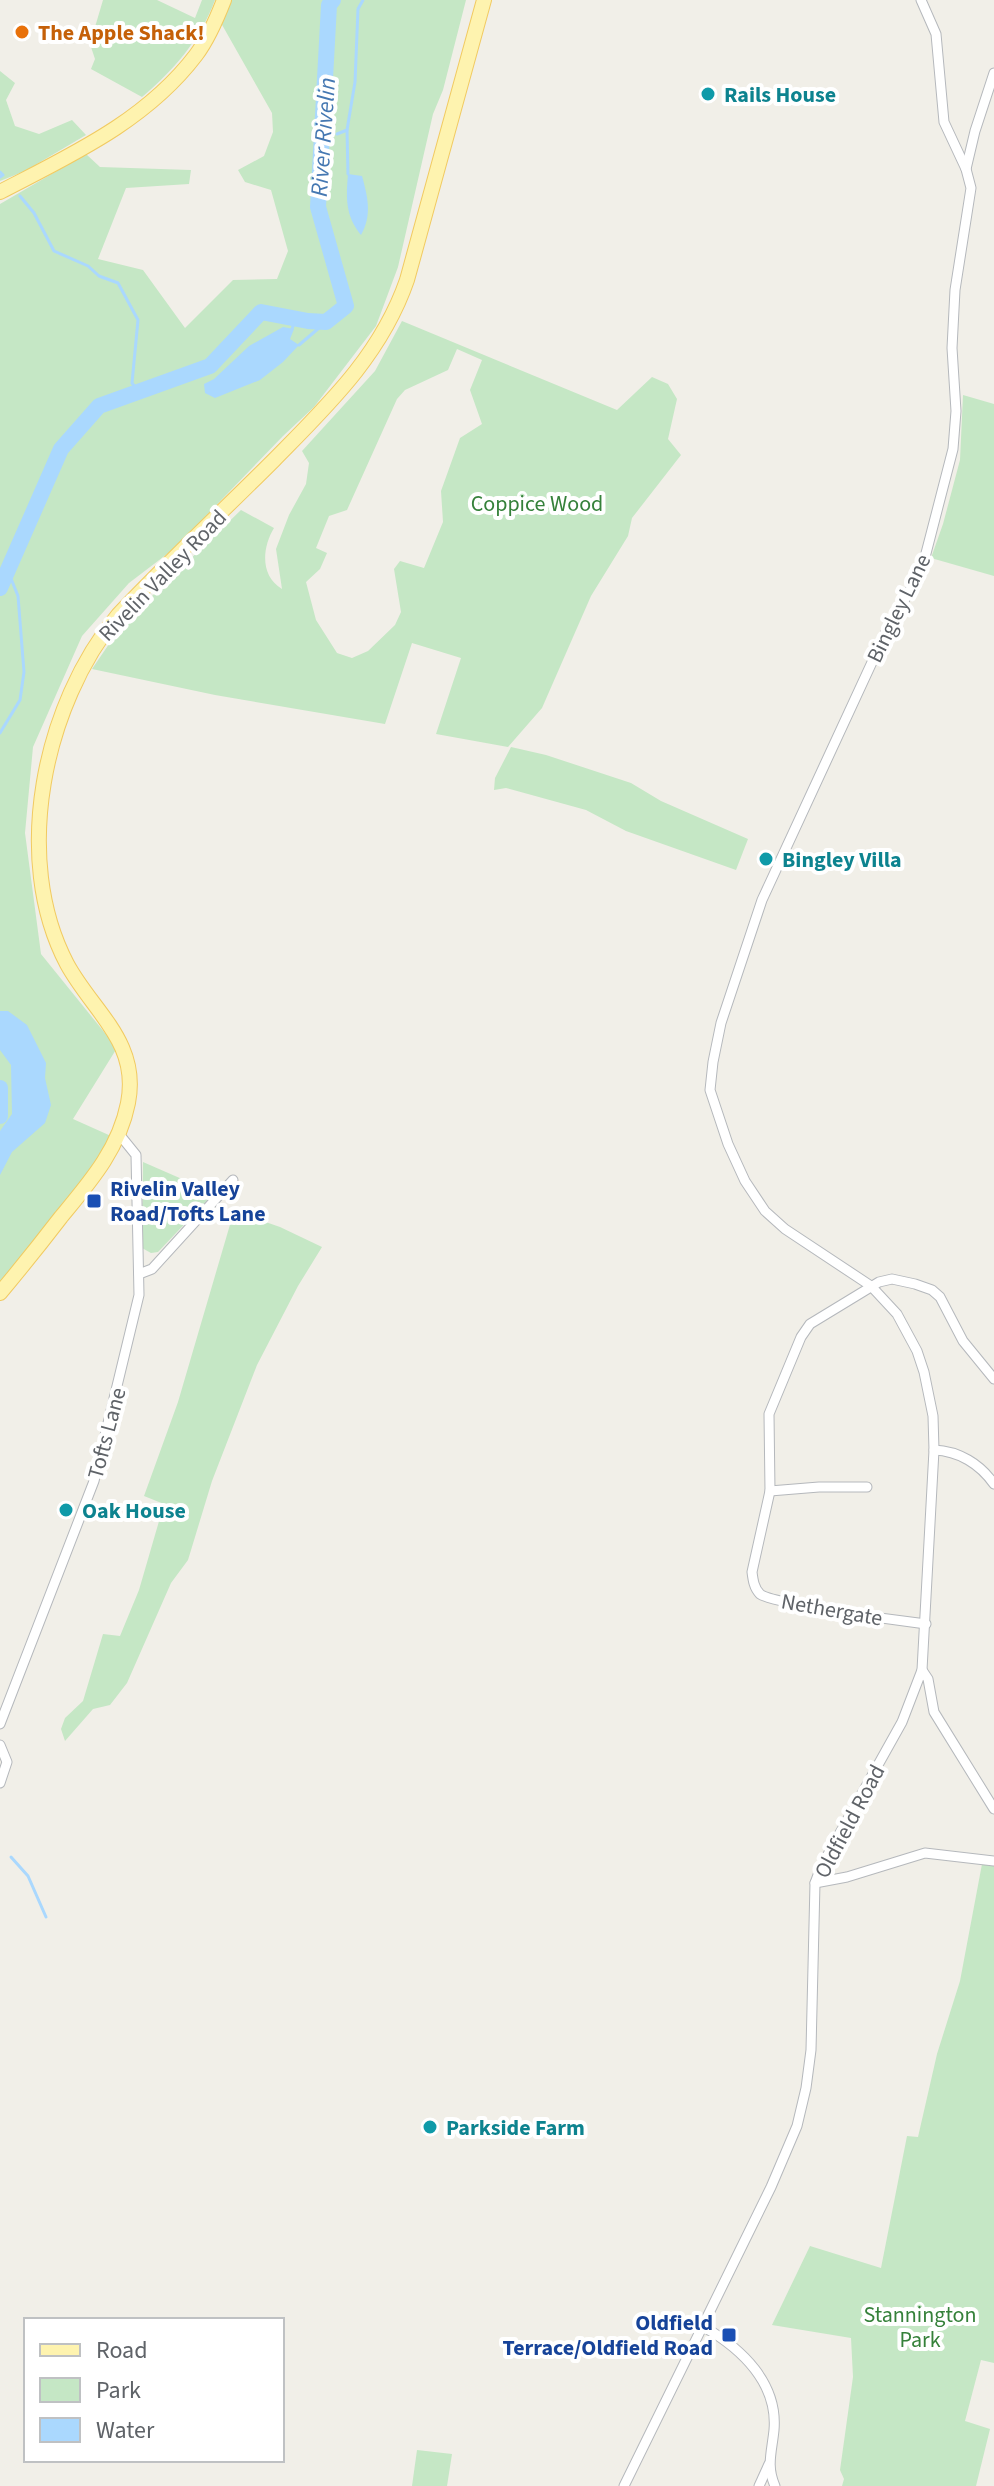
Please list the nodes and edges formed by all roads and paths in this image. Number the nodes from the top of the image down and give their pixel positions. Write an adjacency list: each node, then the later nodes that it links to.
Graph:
1 (224, 0): 6 (main road)
2 (484, 0): 7 (main road, Rivelin Valley Road)
3 (921, 0): 5 (street)
4 (994, 73): 5 (street)
5 (966, 169): 10 (street, Bingley Lane)
6 (0, 192)
7 (119, 1134): 9 (street, Tofts Lane); 11 (main road, Rivelin Valley Road)
8 (233, 1180): 9 (street)
9 (139, 1274): 21 (street, Tofts Lane)
10 (871, 1286): 12 (street); 13 (street, Oldfield Road); 17 (street, Nethergate)
11 (0, 1293)
12 (994, 1379)
13 (934, 1450): 14 (street); 19 (street, Oldfield Road)
14 (994, 1484)
15 (845, 1486): 16 (street); 17 (street); 18 (street)
16 (867, 1487)
17 (770, 1491): 19 (street, Nethergate)
18 (845, 1497)
19 (926, 1624): 20 (street, Oldfield Road)
20 (922, 1670): 24 (street); 26 (street, Oldfield Road)
21 (0, 1724)
22 (0, 1745): 23 (street)
23 (0, 1783)
24 (994, 1809)
25 (994, 1861): 26 (street)
26 (815, 1883): 27 (street, Oldfield Road)
27 (704, 2327): 28 (street); 29 (street, Oldfield Road)
28 (769, 2464): 30 (street); 31 (street)
29 (624, 2486)
30 (759, 2486)
31 (775, 2486)

